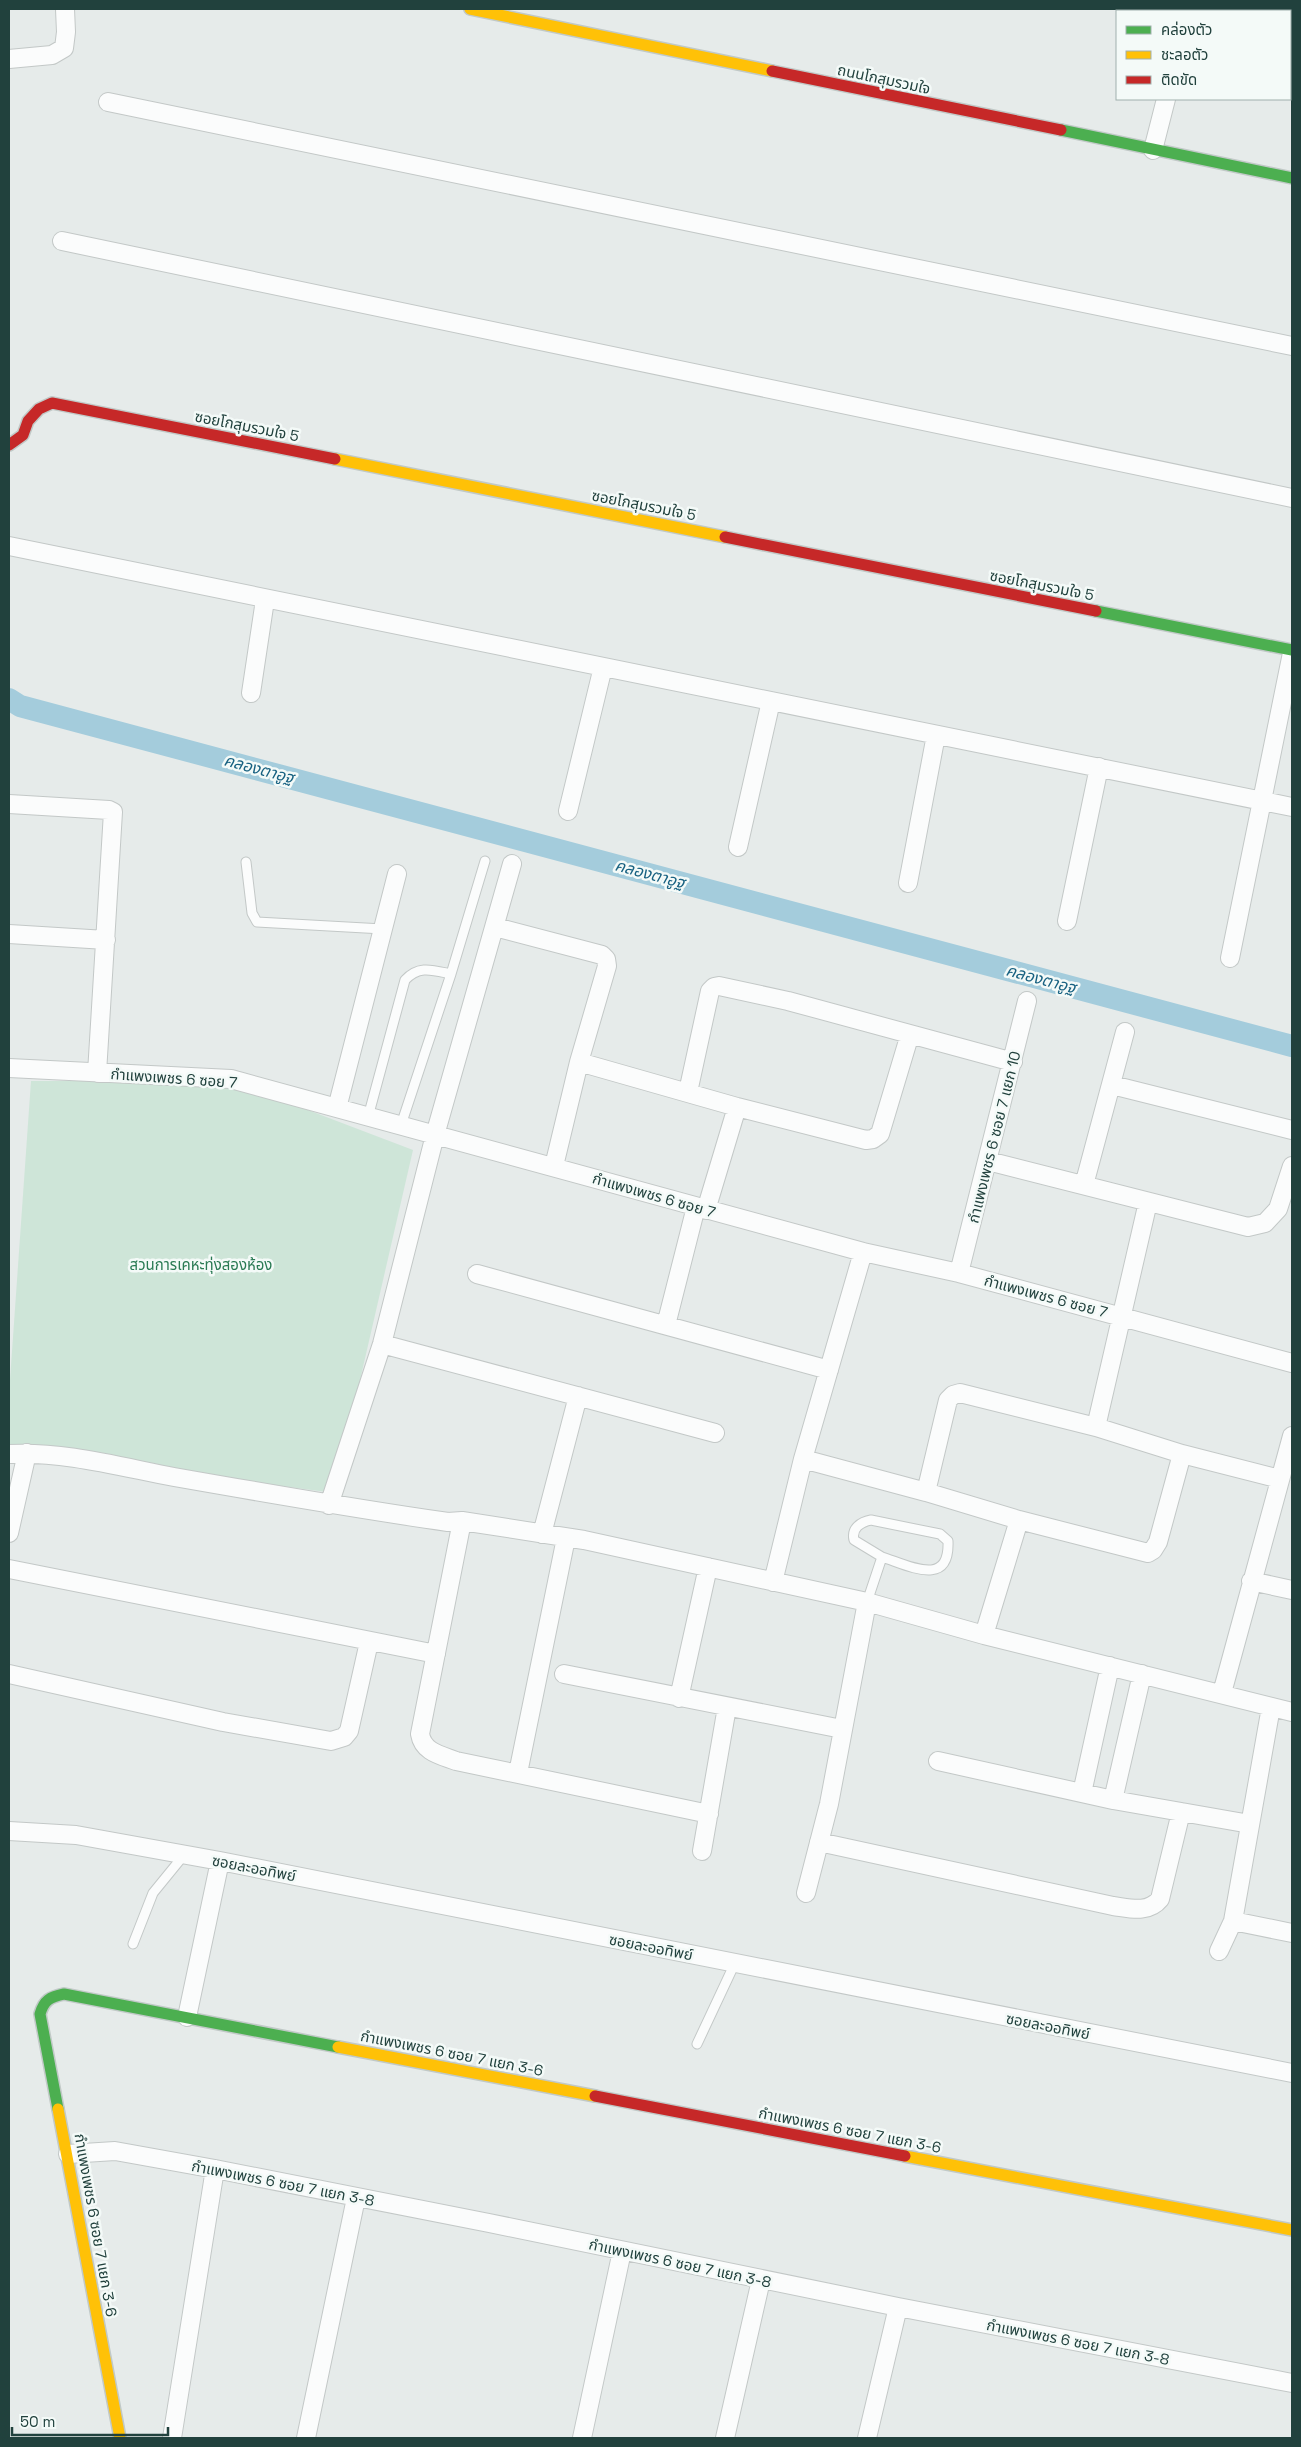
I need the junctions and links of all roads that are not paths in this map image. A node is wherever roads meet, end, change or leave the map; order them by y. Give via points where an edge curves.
1 (65, 9) edge
2 (470, 9) edge
3 (9, 58) edge
4 (1166, 100) edge
5 (108, 102) dead end
6 (1153, 150) junction
7 (1292, 178) edge
8 (62, 241) dead end
9 (1292, 346) edge
10 (9, 445) edge
11 (1292, 498) edge
12 (9, 546) edge
13 (265, 600) junction
14 (1292, 651) edge
15 (603, 667) junction
16 (251, 693) dead end
17 (771, 701) junction
18 (936, 735) junction
19 (1099, 767) junction
20 (1262, 800) junction
21 (9, 804) edge
22 (1292, 807) edge
23 (568, 811) dead end
24 (738, 847) dead end
25 (485, 861) dead end
26 (246, 862) dead end
27 (512, 864) dead end
28 (397, 874) dead end
29 (908, 882) dead end
30 (1067, 921) dead end
31 (495, 927) junction
32 (383, 929) junction
33 (9, 934) edge
34 (106, 940) junction
35 (1230, 958) dead end
36 (451, 974) junction
37 (1027, 1001) dead end
38 (1125, 1032) dead end
39 (910, 1034) junction
40 (579, 1062) junction
41 (1013, 1062) junction
42 (9, 1068) edge
43 (97, 1073) junction
44 (1112, 1085) junction
45 (688, 1092) junction
46 (737, 1107) junction
47 (337, 1108) junction
48 (368, 1116) junction
49 (401, 1126) junction
50 (1292, 1130) edge
51 (436, 1135) junction
52 (988, 1161) junction
53 (554, 1166) junction
54 (1292, 1166) edge
55 (1084, 1185) junction
56 (1148, 1202) junction
57 (701, 1209) junction
58 (862, 1252) junction
59 (959, 1273) junction
60 (478, 1274) dead end
61 (1121, 1316) junction
62 (666, 1325) junction
63 (382, 1344) junction
64 (1292, 1363) edge
65 (830, 1370) junction
66 (578, 1396) junction
67 (1096, 1427) junction
68 (714, 1433) dead end
69 (1292, 1436) edge
70 (27, 1453) junction
71 (9, 1454) edge
72 (1182, 1454) junction
73 (803, 1459) junction
74 (1280, 1480) junction
75 (926, 1492) junction
76 (329, 1505) junction
77 (1019, 1520) junction
78 (462, 1521) junction
79 (9, 1533) edge
80 (542, 1534) junction
81 (566, 1538) junction
82 (882, 1557) junction
83 (708, 1567) junction
84 (9, 1569) edge
85 (1251, 1581) junction
86 (773, 1582) junction
87 (1292, 1590) edge
88 (867, 1602) junction
89 (984, 1635) junction
90 (369, 1642) junction
91 (436, 1654) junction
92 (1110, 1666) junction
93 (9, 1674) edge
94 (564, 1674) dead end
95 (1142, 1674) junction
96 (1222, 1693) junction
97 (679, 1698) junction
98 (727, 1707) junction
99 (1271, 1707) junction
100 (1292, 1712) edge
101 (842, 1729) junction
102 (938, 1761) dead end
103 (518, 1774) junction
104 (1082, 1793) junction
105 (1113, 1800) junction
106 (1181, 1812) junction
107 (708, 1814) junction
108 (1250, 1824) junction
109 (9, 1831) edge
110 (819, 1842) junction
111 (702, 1851) dead end
112 (184, 1855) junction
113 (220, 1861) junction
114 (806, 1893) dead end
115 (1233, 1921) junction
116 (1292, 1933) edge
117 (133, 1944) dead end
118 (1220, 1951) dead end
119 (735, 1963) junction
120 (187, 2017) junction
121 (697, 2044) dead end
122 (1292, 2073) edge
123 (68, 2154) junction
124 (215, 2169) junction
125 (356, 2198) junction
126 (1292, 2230) edge
127 (622, 2250) junction
128 (761, 2280) junction
129 (898, 2307) junction
130 (1292, 2383) edge
131 (120, 2438) edge
132 (172, 2438) edge
133 (306, 2438) edge
134 (582, 2438) edge
135 (725, 2438) edge
136 (867, 2438) edge

1 - 3 street via 64,48 52,54
2 - 6 street, ถนนโกสุมรวมใจ
4 - 6 street
5 - 9 street
6 - 7 street, ถนนโกสุมรวมใจ
8 - 11 street
10 - 14 street, ซอยโกสุมรวมใจ 5 via 23,434 28,421 39,409 52,403 66,405
12 - 13 street
13 - 15 street
13 - 16 street
14 - 20 street
15 - 17 street
15 - 23 street
17 - 18 street
17 - 24 street
18 - 19 street
18 - 29 street
19 - 20 street
19 - 30 street
20 - 22 street
20 - 35 street
21 - 34 street via 113,812
25 - 36 lane
26 - 32 lane via 252,913 257,922
27 - 31 street
28 - 32 street
31 - 40 street via 602,955 606,959 607,966
31 - 51 street
32 - 47 street
33 - 34 street
34 - 43 street
36 - 48 lane via 423,968 405,980
36 - 49 lane
37 - 41 street, กำแพงเพชร 6 ซอย 7 แยก 10
38 - 44 street
39 - 41 street
39 - 45 street via 788,1002 714,987 710,991
39 - 46 street via 880,1134 873,1139 866,1140
40 - 45 street
40 - 53 street
41 - 52 street, กำแพงเพชร 6 ซอย 7 แยก 10
42 - 43 street, กำแพงเพชร 6 ซอย 7
43 - 47 street, กำแพงเพชร 6 ซอย 7 via 231,1079
44 - 50 street
44 - 55 street
45 - 46 street
46 - 57 street
47 - 48 street, กำแพงเพชร 6 ซอย 7
48 - 49 street, กำแพงเพชร 6 ซอย 7
49 - 51 street, กำแพงเพชร 6 ซอย 7
51 - 53 street, กำแพงเพชร 6 ซอย 7
51 - 63 street
52 - 55 street
52 - 59 street, กำแพงเพชร 6 ซอย 7 แยก 10
53 - 57 street, กำแพงเพชร 6 ซอย 7
54 - 56 street via 1278,1209 1265,1223 1248,1227
55 - 56 street
56 - 61 street
57 - 58 street, กำแพงเพชร 6 ซอย 7
57 - 62 street
58 - 59 street, กำแพงเพชร 6 ซอย 7
58 - 65 street
59 - 61 street, กำแพงเพชร 6 ซอย 7
60 - 62 street
61 - 64 street, กำแพงเพชร 6 ซอย 7
61 - 67 street
62 - 65 street
63 - 66 street
63 - 76 street
65 - 73 street
66 - 68 street
66 - 80 street
67 - 72 street
67 - 75 street via 960,1393 953,1395 948,1400
69 - 74 street
70 - 71 street
70 - 76 street
70 - 79 street
72 - 74 street
72 - 77 street via 1158,1542 1148,1553
73 - 75 street
73 - 86 street
74 - 85 street
75 - 77 street
76 - 78 street via 448,1522
77 - 89 street
78 - 80 street
78 - 91 street
80 - 81 street
81 - 83 street
81 - 103 street
82 - 82 lane via 854,1540 855,1528 872,1520 940,1534 948,1541 947,1560 938,1570 926,1570
82 - 88 lane
83 - 86 street
83 - 97 street
84 - 90 street
85 - 87 street
85 - 96 street
86 - 88 street
88 - 89 street
88 - 101 street
89 - 92 street
90 - 91 street
90 - 93 street via 349,1731 344,1737 331,1741 223,1722
91 - 103 street via 420,1734 426,1748 456,1761
92 - 95 street
92 - 104 street
94 - 97 street
95 - 96 street
95 - 105 street
96 - 99 street
97 - 98 street
98 - 101 street
98 - 107 street
99 - 100 street
99 - 108 street
101 - 110 street
102 - 104 street
103 - 107 street
104 - 105 street
105 - 106 street
106 - 108 street
106 - 110 street via 1160,1899 1155,1905 1140,1909 1112,1906
107 - 111 street
108 - 115 street
109 - 112 street, ซอยละออทิพย์ via 76,1835
110 - 114 street
112 - 113 street, ซอยละออทิพย์
112 - 117 lane via 154,1893
113 - 119 street, ซอยละออทิพย์
113 - 120 street
115 - 116 street
115 - 118 street
119 - 121 lane
119 - 122 street, ซอยละออทิพย์
120 - 123 street, กำแพงเพชร 6 ซอย 7 แยก 3-6 via 64,1994 43,2003 40,2014
120 - 126 street, กำแพงเพชร 6 ซอย 7 แยก 3-6
123 - 124 street, กำแพงเพชร 6 ซอย 7 แยก 3-8 via 115,2151
123 - 131 street, กำแพงเพชร 6 ซอย 7 แยก 3-6
124 - 125 street, กำแพงเพชร 6 ซอย 7 แยก 3-8
124 - 132 street
125 - 127 street, กำแพงเพชร 6 ซอย 7 แยก 3-8
125 - 133 street
127 - 128 street, กำแพงเพชร 6 ซอย 7 แยก 3-8
127 - 134 street
128 - 129 street, กำแพงเพชร 6 ซอย 7 แยก 3-8
128 - 135 street
129 - 130 street, กำแพงเพชร 6 ซอย 7 แยก 3-8
129 - 136 street

